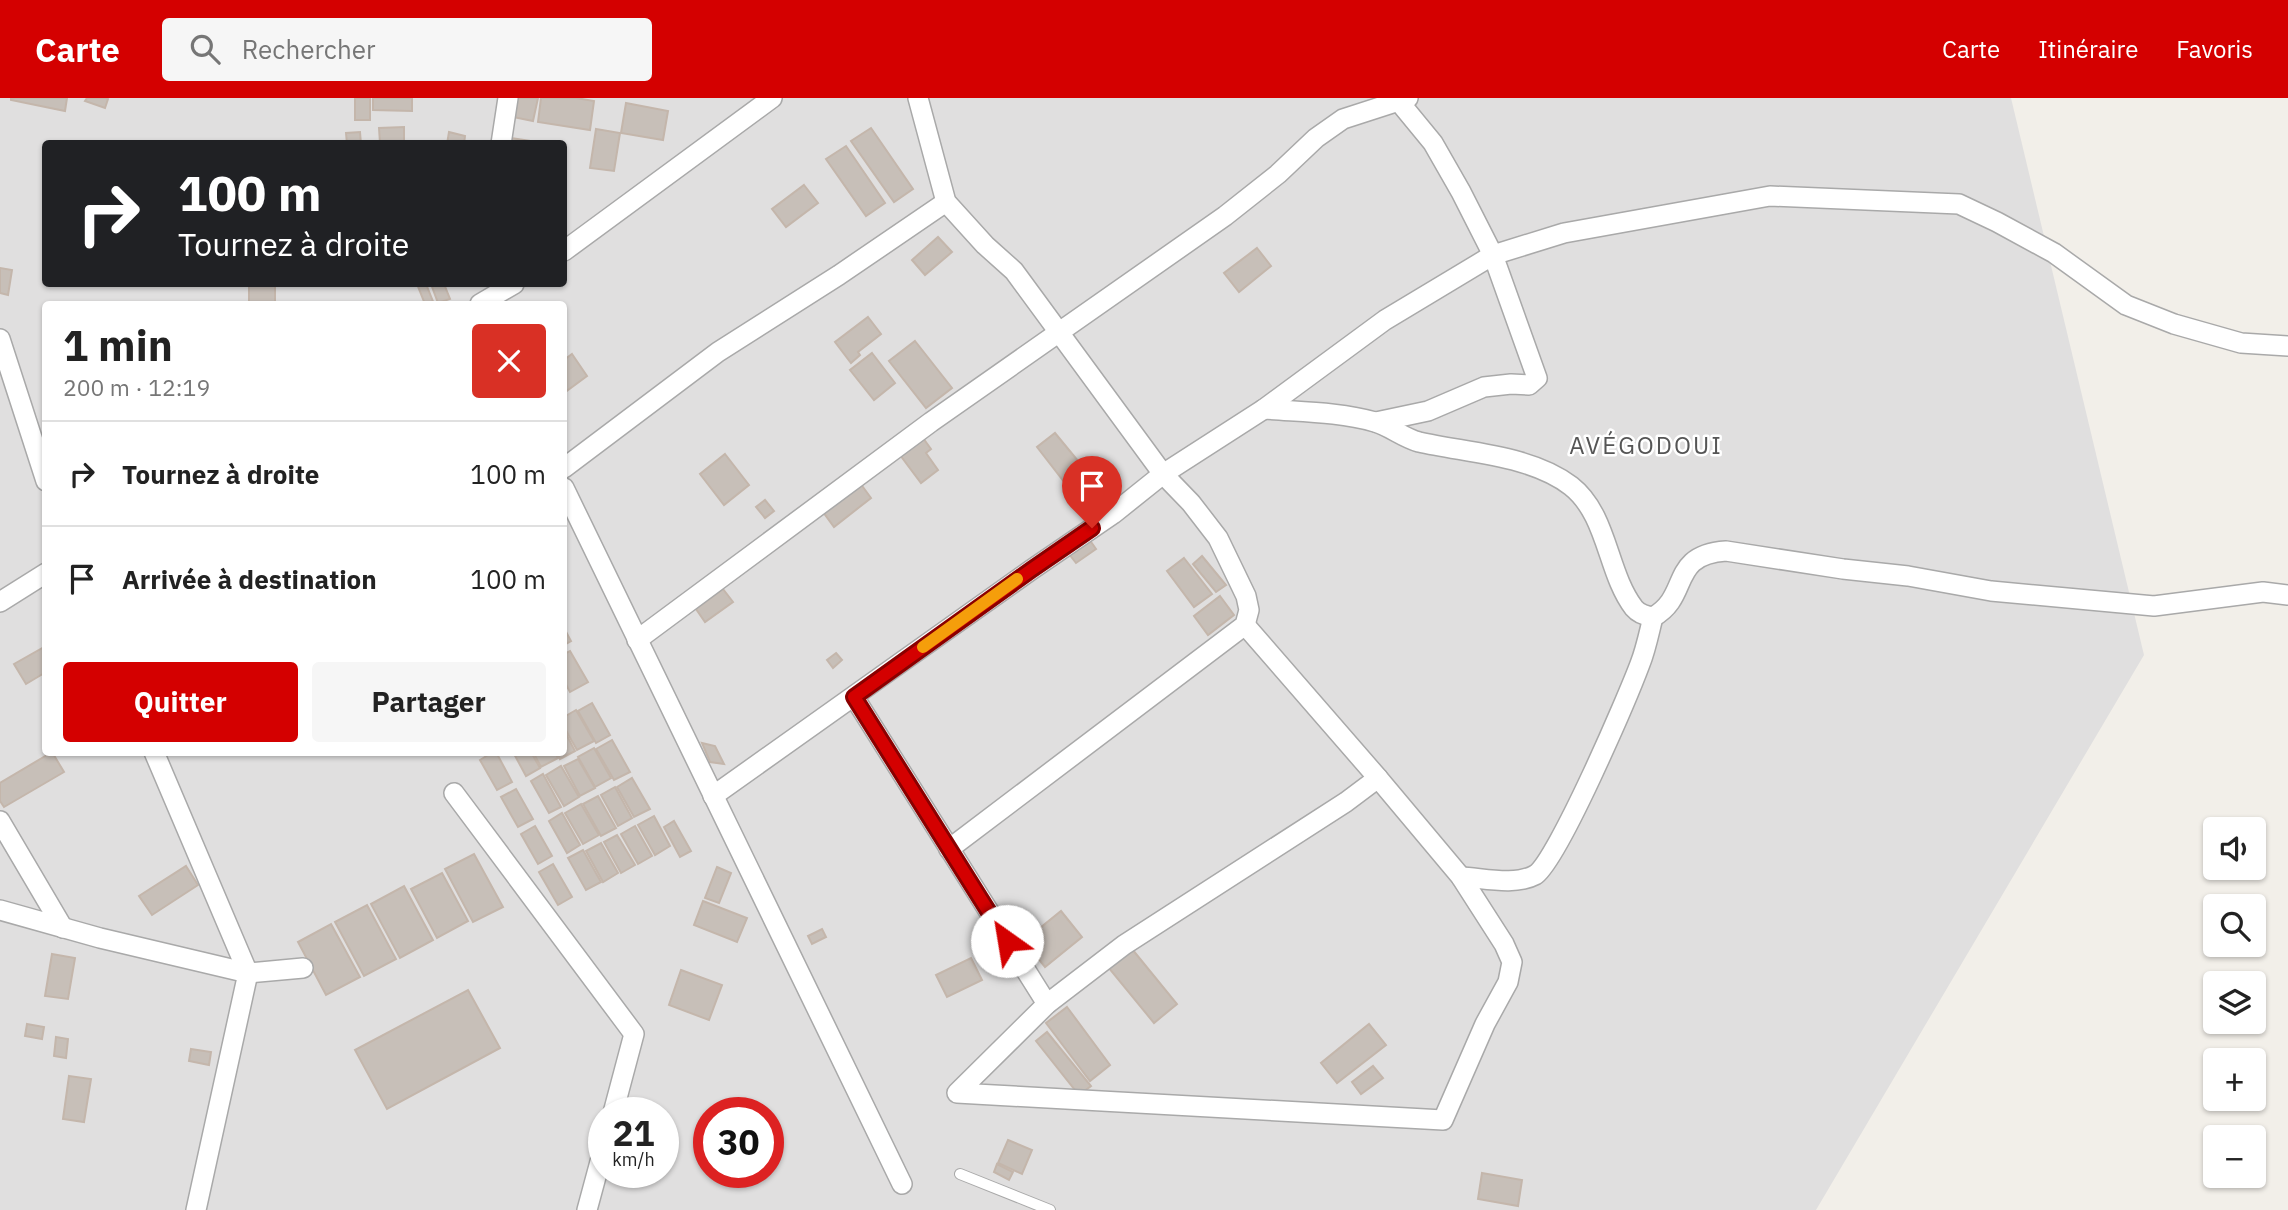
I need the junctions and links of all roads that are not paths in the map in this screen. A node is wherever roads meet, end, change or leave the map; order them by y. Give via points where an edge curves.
1 (508, 98) edge
2 (772, 98) edge
3 (918, 98) edge
4 (1400, 99) edge
5 (502, 140) edge
6 (946, 202) junction
7 (567, 249) edge
8 (1493, 256) junction
9 (509, 287) edge
10 (483, 301) edge
11 (1059, 333) junction
12 (0, 339) edge
13 (2288, 346) edge
14 (1265, 409) junction
15 (1376, 422) junction
16 (567, 466) edge
17 (42, 469) edge
18 (1163, 474) junction
19 (567, 494) edge
20 (42, 576) edge
21 (2288, 595) edge
22 (0, 602) edge
23 (1653, 617) junction
24 (1245, 625) junction
25 (637, 640) junction
26 (854, 697) junction
27 (156, 756) edge
28 (1378, 778) junction
29 (454, 793) dead end
30 (713, 796) junction
31 (0, 821) edge
32 (949, 849) junction
33 (1461, 877) junction
34 (0, 910) edge
35 (63, 928) junction
36 (303, 968) dead end
37 (248, 973) junction
38 (1047, 1004) junction
39 (617, 1097) edge
40 (960, 1174) dead end
41 (902, 1184) dead end
42 (593, 1188) edge
43 (196, 1210) edge
44 (587, 1210) edge
45 (1051, 1210) edge

1 - 5 street
2 - 7 street
3 - 6 street
4 - 8 street via 1433,143
4 - 11 street via 1343,119 1225,216
6 - 11 street via 1014,271
6 - 16 street via 718,352
8 - 13 street via 1564,233 1770,196 1959,204 2054,253 2126,305 2241,343
8 - 14 street via 1385,320
8 - 15 street via 1536,372 1534,382 1523,387 1484,387 1428,411
9 - 10 street
11 - 18 street
11 - 25 street
12 - 17 street
14 - 15 street
14 - 18 street
15 - 23 street via 1416,441 1519,461 1572,486 1602,533 1634,608
18 - 24 street via 1218,538 1246,596
18 - 26 street
19 - 25 street
20 - 22 street
21 - 23 street via 2263,592 2154,606 1991,591 1726,551 1708,552 1692,561 1671,602
23 - 33 street via 1630,688 1545,864 1524,880
24 - 28 street
24 - 32 street
25 - 30 street
26 - 30 street
26 - 32 street
27 - 37 street
28 - 33 street
28 - 38 street via 1124,945
29 - 39 street via 634,1034
30 - 41 street
31 - 35 street
32 - 38 street
33 - 38 street via 1512,962 1508,982 1443,1120 957,1093
34 - 35 street
35 - 37 street
36 - 37 street
37 - 43 street
40 - 45 lane
42 - 44 street

